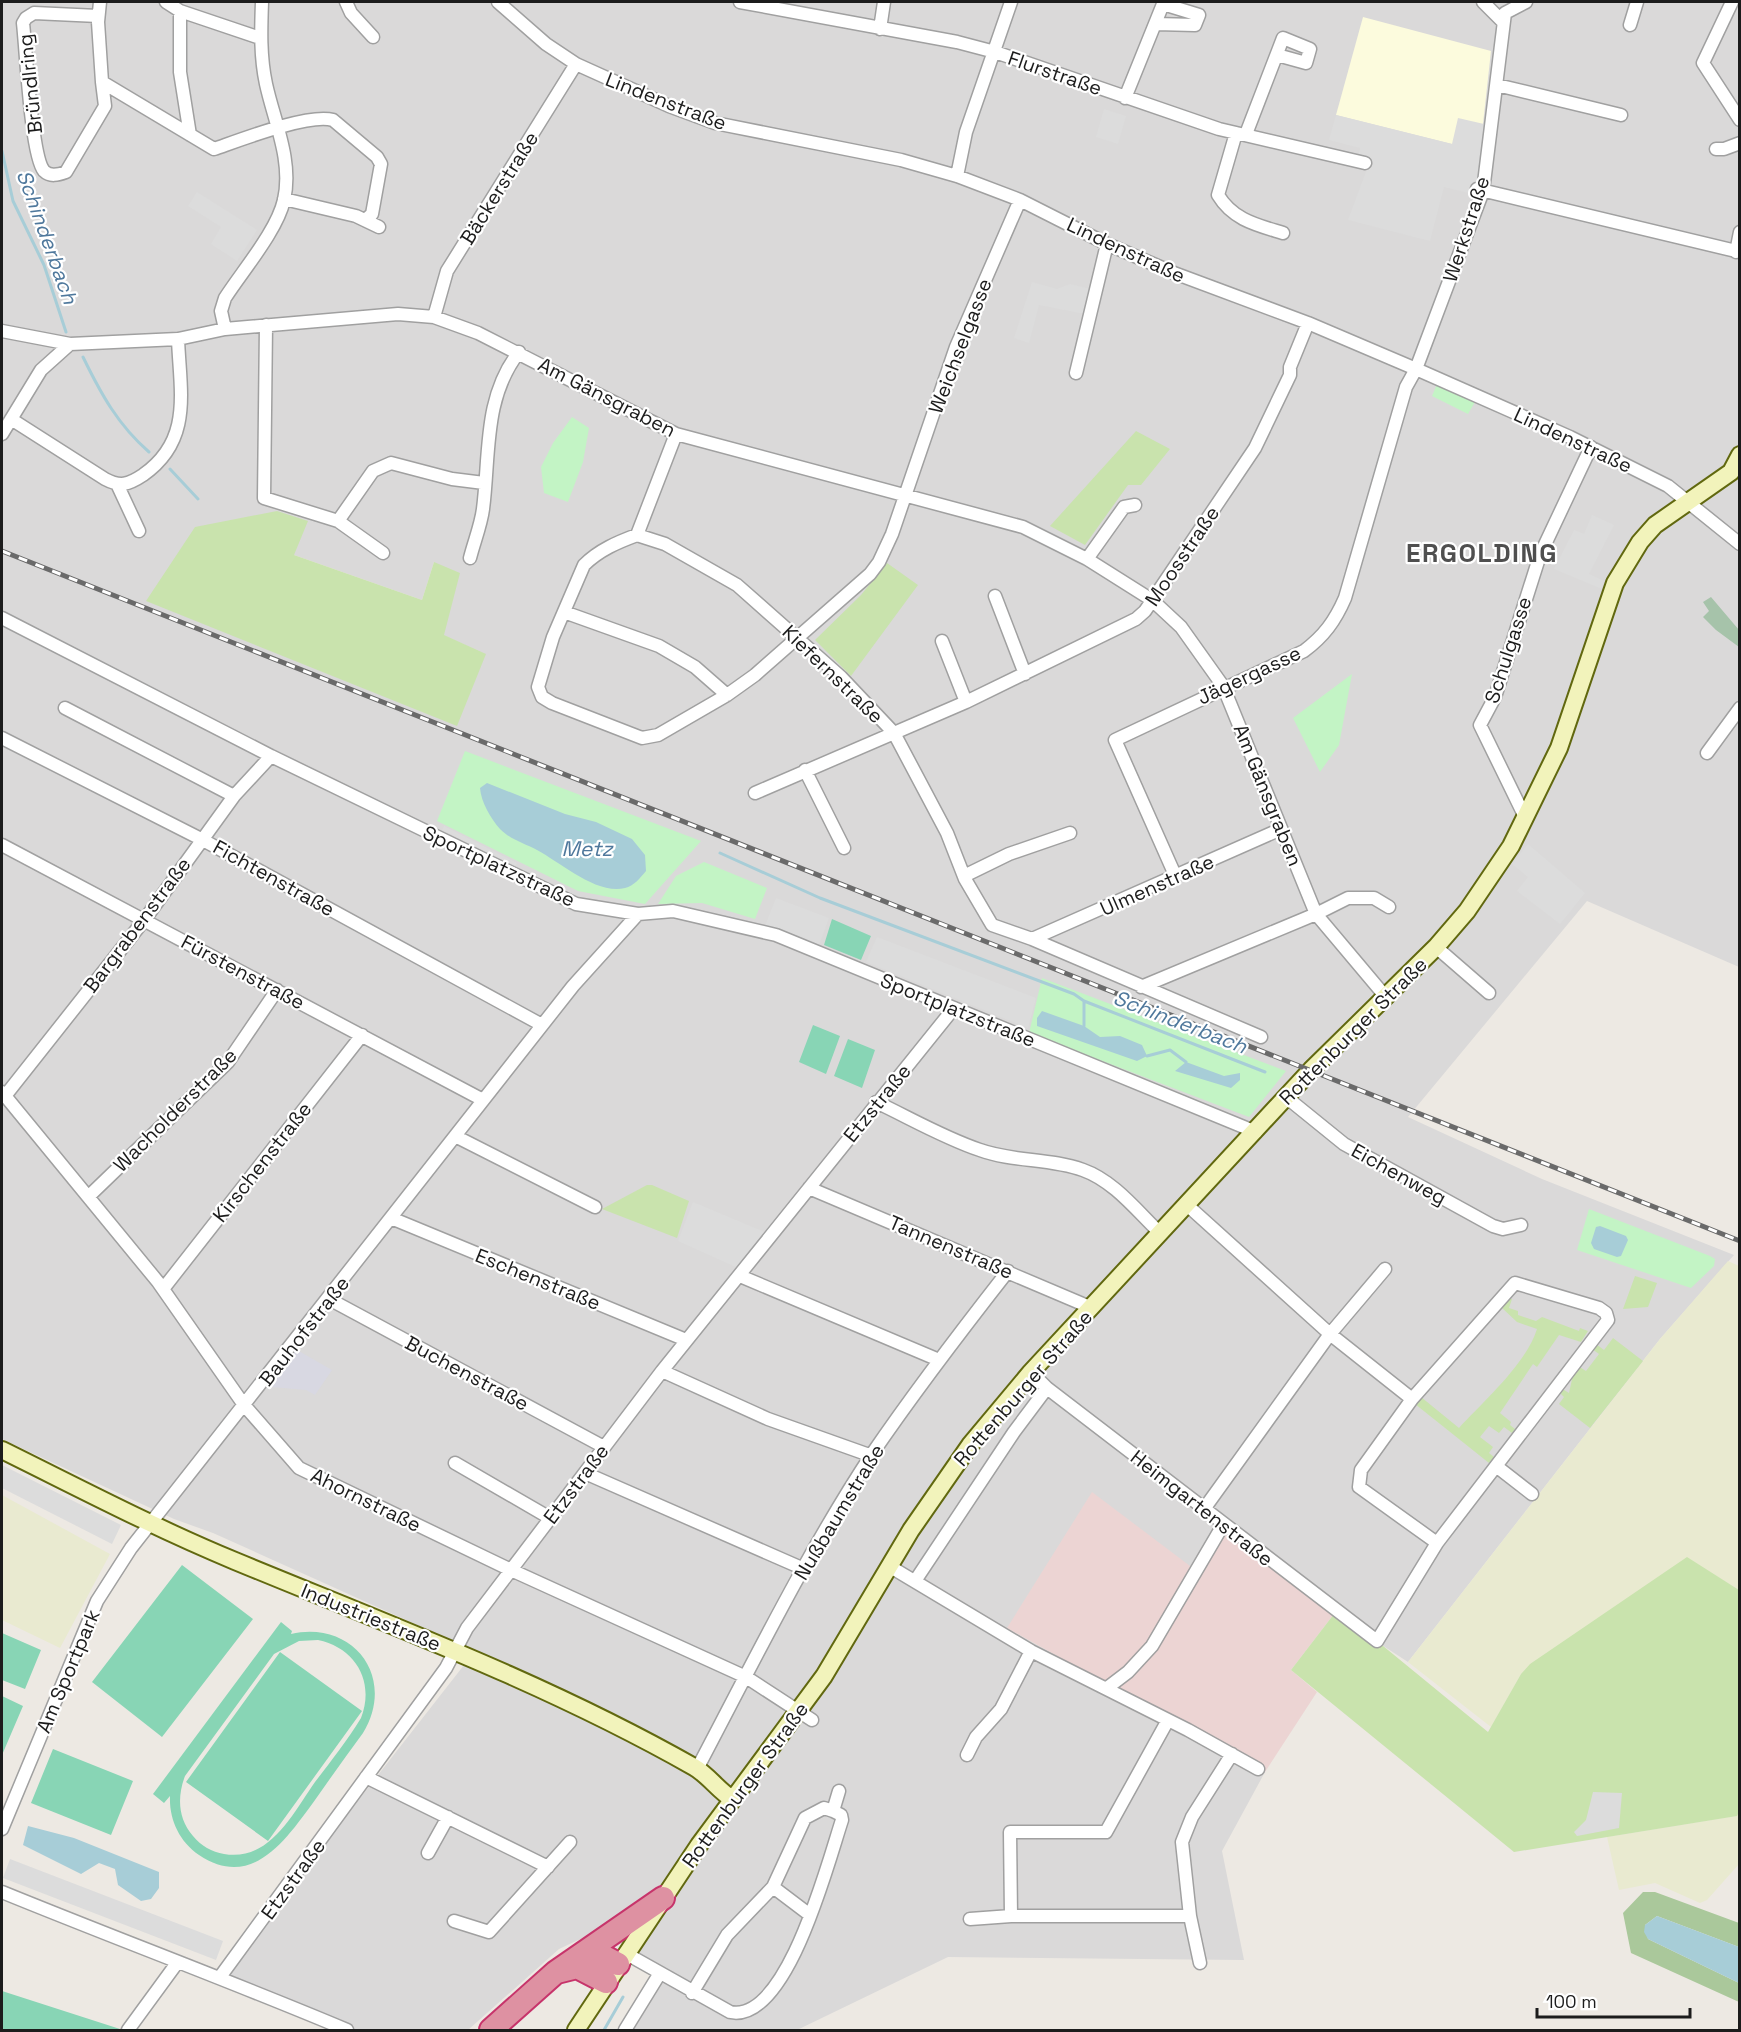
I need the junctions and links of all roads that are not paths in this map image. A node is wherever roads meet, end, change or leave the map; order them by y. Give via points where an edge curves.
1 (100, 2) edge
2 (166, 2) edge
3 (262, 2) edge
4 (346, 2) edge
5 (498, 2) edge
6 (741, 2) edge
7 (884, 2) edge
8 (1011, 2) edge
9 (1483, 2) edge
10 (1526, 2) edge
11 (1637, 2) edge
12 (1732, 2) edge
13 (180, 11) junction
14 (98, 16) junction
15 (1504, 18) junction
16 (1156, 24) dead end
17 (1630, 25) dead end
18 (880, 29) junction
19 (373, 37) dead end
20 (260, 38) junction
21 (995, 52) junction
22 (1277, 55) dead end
23 (576, 64) junction
24 (102, 82) junction
25 (1497, 85) junction
26 (1125, 98) junction
27 (1621, 115) dead end
28 (1740, 120) edge
29 (277, 128) junction
30 (1241, 134) junction
31 (190, 135) junction
32 (1740, 143) edge
33 (1716, 149) dead end
34 (1365, 164) dead end
35 (957, 176) junction
36 (1480, 190) junction
37 (284, 199) junction
38 (1020, 200) junction
39 (365, 220) junction
40 (379, 227) dead end
41 (1740, 232) edge
42 (1283, 233) dead end
43 (1107, 244) junction
44 (1738, 252) edge
45 (434, 317) junction
46 (1308, 322) junction
47 (266, 325) junction
48 (225, 329) junction
49 (2, 331) edge
50 (178, 339) junction
51 (70, 344) junction
52 (519, 352) junction
53 (1416, 369) junction
54 (1077, 373) dead end
55 (11, 419) junction
56 (2, 434) edge
57 (676, 434) junction
58 (1591, 447) junction
59 (1740, 455) edge
60 (484, 483) junction
61 (118, 486) junction
62 (907, 495) junction
63 (1688, 500) junction
64 (1135, 505) dead end
65 (338, 521) junction
66 (139, 531) dead end
67 (637, 535) junction
68 (1740, 544) edge
69 (382, 553) dead end
70 (470, 558) dead end
71 (1087, 558) junction
72 (995, 596) dead end
73 (1152, 600) junction
74 (564, 612) junction
75 (2, 618) edge
76 (798, 639) junction
77 (942, 641) dead end
78 (1025, 674) junction
79 (1223, 686) junction
80 (727, 695) junction
81 (966, 702) junction
82 (65, 708) dead end
83 (1740, 708) edge
84 (894, 733) junction
85 (2, 738) edge
86 (1707, 753) dead end
87 (271, 756) junction
88 (805, 770) junction
89 (755, 793) dead end
90 (234, 796) junction
91 (1525, 817) junction
92 (1281, 828) junction
93 (1070, 833) dead end
94 (201, 839) junction
95 (2, 846) edge
96 (844, 848) dead end
97 (1175, 874) junction
98 (964, 876) junction
99 (1389, 907) dead end
100 (638, 914) junction
101 (1316, 914) junction
102 (145, 919) junction
103 (1032, 939) junction
104 (1436, 947) junction
105 (1141, 987) junction
106 (278, 990) junction
107 (1489, 993) dead end
108 (1385, 996) junction
109 (954, 1008) junction
110 (543, 1025) junction
111 (362, 1035) junction
112 (1261, 1037) dead end
113 (3, 1094) edge
114 (1286, 1097) junction
115 (483, 1100) junction
116 (876, 1102) junction
117 (1256, 1132) junction
118 (455, 1137) junction
119 (809, 1188) junction
120 (89, 1196) junction
121 (1187, 1205) junction
122 (596, 1207) dead end
123 (391, 1218) junction
124 (1521, 1225) dead end
125 (1160, 1233) junction
126 (1385, 1269) dead end
127 (1008, 1271) junction
128 (740, 1276) junction
129 (163, 1289) junction
130 (329, 1299) junction
131 (1092, 1308) junction
132 (1330, 1334) junction
133 (686, 1340) junction
134 (939, 1360) junction
135 (662, 1371) junction
136 (1031, 1372) junction
137 (1047, 1388) junction
138 (1412, 1399) junction
139 (244, 1405) junction
140 (604, 1447) junction
141 (2, 1450) edge
142 (872, 1456) junction
143 (455, 1463) dead end
144 (1496, 1466) junction
145 (585, 1473) junction
146 (1532, 1494) dead end
147 (1204, 1509) junction
148 (550, 1518) junction
149 (152, 1524) junction
150 (1223, 1525) junction
151 (1437, 1543) junction
152 (890, 1566) junction
153 (804, 1569) junction
154 (511, 1570) junction
155 (915, 1581) junction
156 (455, 1651) junction
157 (1031, 1651) junction
158 (746, 1677) junction
159 (1107, 1688) junction
160 (806, 1715) junction
161 (1168, 1720) junction
162 (1232, 1754) junction
163 (967, 1755) dead end
164 (697, 1769) junction
165 (1258, 1769) dead end
166 (366, 1777) junction
167 (839, 1791) dead end
168 (732, 1799) junction
169 (833, 1811) junction
170 (448, 1817) junction
171 (2, 1829) edge
172 (570, 1842) dead end
173 (428, 1853) dead end
174 (548, 1868) junction
175 (773, 1887) junction
176 (2, 1892) edge
177 (663, 1898) junction
178 (810, 1915) junction
179 (1011, 1916) junction
180 (1190, 1916) junction
181 (970, 1918) dead end
182 (454, 1921) dead end
183 (585, 1952) junction
184 (177, 1963) junction
185 (1200, 1963) dead end
186 (616, 1966) junction
187 (556, 1972) junction
188 (660, 1973) junction
189 (220, 1977) junction
190 (692, 1993) junction
191 (128, 2031) edge
192 (347, 2031) edge
193 (491, 2031) edge
194 (576, 2031) edge
195 (625, 2031) edge

1 - 14 street, Bründlring
2 - 13 street
3 - 20 street
4 - 19 street
5 - 23 street, Lindenstraße via 538,38
6 - 18 street, Flurstraße
7 - 18 street
8 - 21 street
9 - 15 street
10 - 15 street
11 - 17 street
12 - 28 street via 1703,63
13 - 20 street
13 - 31 street via 180,72
14 - 24 street, Bründlring
14 - 24 street, Bründlring via 34,13 24,23 34,134 43,170 49,174 66,172 105,106
15 - 25 street, Werkstraße
16 - 26 street
18 - 21 street, Flurstraße
20 - 29 street
21 - 26 street, Flurstraße
21 - 35 street via 966,132
22 - 30 street
23 - 35 street, Lindenstraße via 627,89 715,123 901,160
23 - 45 street, Bäckerstraße via 447,271
24 - 31 street
25 - 27 street
25 - 36 street, Werkstraße
26 - 30 street, Flurstraße
29 - 31 street via 214,149
29 - 37 street via 286,168
29 - 39 street via 329,119 377,157 381,170 372,214
30 - 34 street, Flurstraße
30 - 42 street via 1218,195 1226,209 1245,221
32 - 33 street
35 - 38 street, Lindenstraße
36 - 44 street
36 - 53 street, Werkstraße
37 - 39 street
37 - 48 street via 278,217 225,298 221,311
38 - 43 street, Lindenstraße
38 - 62 street, Weichselgasse via 956,347
39 - 40 street
41 - 44 street
43 - 46 street, Lindenstraße via 1173,273
43 - 54 street
45 - 47 street, Am Gänsgraben via 398,314
45 - 52 street, Am Gänsgraben
46 - 53 street, Lindenstraße
46 - 73 street, Moosstraße via 1290,375 1255,448
47 - 48 street, Am Gänsgraben
47 - 65 street via 264,498
48 - 50 street, Am Gänsgraben
49 - 51 street, Am Gänsgraben
50 - 51 street, Am Gänsgraben
50 - 61 street via 181,408 177,434 157,465 131,483
51 - 55 street via 41,370
52 - 57 street, Am Gänsgraben
52 - 60 street via 501,382 492,410
53 - 58 street, Lindenstraße
53 - 79 street, Jägergasse via 1406,387 1335,621 1304,651
55 - 56 street
55 - 61 street
57 - 62 street, Am Gänsgraben
57 - 67 street
58 - 63 street, Lindenstraße
58 - 91 street, Schulgasse via 1540,555 1495,697 1480,725
59 - 63 street, Rottenburger Straße via 1731,472
60 - 65 street via 391,463 373,471
60 - 70 street via 483,510
61 - 66 street
62 - 71 street, Am Gänsgraben via 1023,527
62 - 76 street, Weichselgasse via 879,562 855,589
63 - 68 street, Lindenstraße
63 - 91 street, Rottenburger Straße via 1640,542 1615,584 1559,748
64 - 71 street via 1124,507
65 - 69 street
67 - 74 street via 592,556 584,565
67 - 76 street, Kiefernstraße via 665,544 737,585
71 - 73 street, Am Gänsgraben
72 - 78 street
73 - 78 street, Moosstraße via 1136,619
73 - 79 street, Am Gänsgraben via 1181,627
74 - 80 street via 659,646 695,667
74 - 80 street, Weichselgasse via 538,687 542,697 552,703 649,738
75 - 87 street, Sportplatzstraße
76 - 80 street, Weichselgasse
76 - 84 street, Kiefernstraße
77 - 81 street
78 - 81 street, Moosstraße
79 - 92 street, Am Gänsgraben
79 - 97 street, Jägergasse via 1115,740
81 - 84 street, Moosstraße
82 - 90 street
83 - 86 street
84 - 88 street, Moosstraße
84 - 98 street, Kiefernstraße via 947,833
85 - 94 street, Fichtenstraße
87 - 90 street, Bargrabenstraße
87 - 100 street, Sportplatzstraße via 576,904
88 - 89 street, Moosstraße
88 - 96 street
90 - 94 street, Bargrabenstraße
91 - 104 street, Rottenburger Straße via 1496,869
92 - 97 street, Ulmenstraße
92 - 101 street, Am Gänsgraben
93 - 98 street via 1009,854
94 - 102 street, Bargrabenstraße
94 - 110 street, Fichtenstraße
95 - 102 street, Fürstenstraße
97 - 103 street, Ulmenstraße
98 - 103 street, Kiefernstraße via 992,925
99 - 101 street via 1374,898 1347,898
100 - 109 street, Sportplatzstraße via 673,911 756,928
100 - 110 street, Bauhofstraße
101 - 105 street
101 - 108 street, Am Gänsgraben
102 - 106 street, Fürstenstraße
102 - 113 street, Bargrabenstraße
103 - 105 street, Kiefernstraße
104 - 107 street, Rottenburger Straße
104 - 108 street, Rottenburger Straße
105 - 112 street, Kiefernstraße
106 - 111 street, Fürstenstraße
106 - 120 street, Wacholderstraße via 228,1062
108 - 114 street, Rottenburger Straße
109 - 116 street, Etzstraße
109 - 117 street, Sportplatzstraße
110 - 115 street, Bauhofstraße
111 - 115 street, Fürstenstraße
111 - 129 street, Kirschenstraße
113 - 120 street, Ahornstraße
114 - 117 street, Rottenburger Straße
114 - 124 street, Eichenweg via 1344,1144 1483,1220 1503,1229
115 - 118 street, Bauhofstraße
116 - 119 street, Etzstraße
116 - 125 street via 979,1150 1084,1170 1108,1184
117 - 121 street, Rottenburger Straße
118 - 122 street
118 - 123 street, Bauhofstraße
119 - 127 street, Tannenstraße
119 - 128 street, Etzstraße
120 - 129 street, Ahornstraße
121 - 125 street, Rottenburger Straße
121 - 132 street
123 - 130 street, Bauhofstraße
123 - 133 street, Eschenstraße
125 - 131 street, Rottenburger Straße
126 - 132 street
127 - 131 street, Tannenstraße
127 - 134 street, Nußbaumstraße
128 - 133 street, Etzstraße
128 - 134 street
129 - 139 street, Ahornstraße
130 - 139 street, Bauhofstraße
130 - 140 street, Buchenstraße
131 - 136 street, Rottenburger Straße
132 - 138 street
132 - 147 street
133 - 135 street, Etzstraße
134 - 142 street, Nußbaumstraße
135 - 140 street, Etzstraße
135 - 142 street via 768,1419
136 - 137 street, Heimgartenstraße
136 - 152 street, Rottenburger Straße via 940,1485
137 - 147 street, Heimgartenstraße
137 - 155 street
138 - 144 street via 1515,1283 1606,1313 1608,1320
138 - 151 street via 1361,1470 1359,1487
139 - 149 street, Bauhofstraße
139 - 154 street, Ahornstraße via 299,1468
140 - 145 street, Etzstraße
141 - 149 street, Industriestraße
142 - 153 street, Nußbaumstraße
143 - 148 street
144 - 146 street
144 - 151 street
145 - 148 street, Etzstraße
145 - 153 street
147 - 150 street, Heimgartenstraße
148 - 154 street, Etzstraße
149 - 156 street, Industriestraße
149 - 171 street, Am Sportpark via 131,1548 97,1601
150 - 151 street, Heimgartenstraße via 1377,1641
150 - 159 street via 1152,1646
152 - 155 street
152 - 160 street, Rottenburger Straße via 824,1676
153 - 158 street, Nußbaumstraße
154 - 156 street, Etzstraße via 467,1628
154 - 158 street, Ahornstraße
155 - 157 street
156 - 164 street, Industriestraße via 584,1709
156 - 166 street, Etzstraße
157 - 159 street
157 - 163 street via 1001,1709 976,1737
158 - 160 street, Ahornstraße
158 - 164 street, Nußbaumstraße
159 - 161 street
160 - 168 street, Rottenburger Straße
161 - 162 street
161 - 179 street via 1106,1832 1010,1832
162 - 165 street
162 - 180 street via 1192,1817 1182,1842
164 - 168 street, Industriestraße
166 - 170 street
166 - 189 street, Etzstraße
167 - 169 street
168 - 177 street, Rottenburger Straße
169 - 175 street via 824,1808 805,1818
169 - 178 street via 842,1820
170 - 173 street
170 - 174 street
172 - 174 street
174 - 182 street via 489,1932
175 - 178 street
175 - 190 street via 727,1935
176 - 184 street
177 - 183 highway
177 - 186 street, Rottenburger Straße
178 - 190 street via 777,1986 752,2011 730,2012
179 - 180 street
179 - 181 street
180 - 185 street
183 - 186 highway via 599,1954
183 - 187 highway
184 - 189 street
184 - 191 street
186 - 187 highway
186 - 188 street
186 - 194 street, Rottenburger Straße
187 - 193 highway
188 - 190 street
188 - 195 street
189 - 192 street

